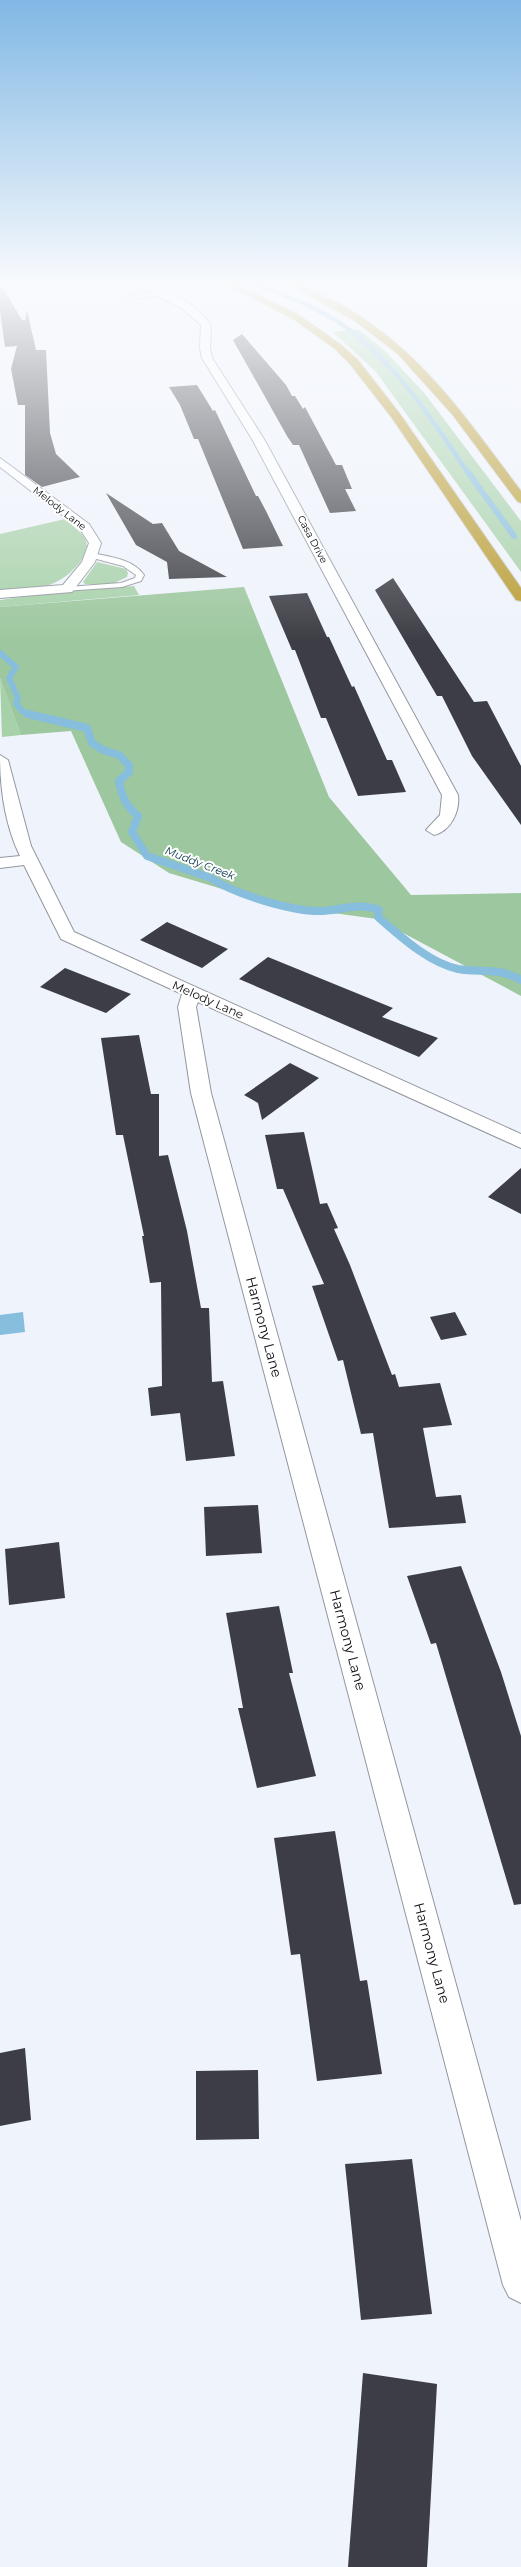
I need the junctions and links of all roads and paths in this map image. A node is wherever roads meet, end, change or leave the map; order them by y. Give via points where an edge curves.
1 (235, 402) edge
2 (385, 402) edge
3 (447, 402) edge
4 (0, 461) edge
5 (521, 499) edge
6 (92, 555) junction
7 (67, 589) junction
8 (0, 594) edge
9 (521, 597) edge
10 (0, 760) edge
11 (434, 830) dead end
12 (0, 851) edge
13 (26, 853) junction
14 (0, 863) edge
15 (192, 993) junction
16 (521, 1142) edge
17 (521, 2285) edge

1 - 11 street, Casa Drive via 258,439 450,795 452,806 446,820
2 - 9 highway
3 - 5 highway
4 - 6 street, Melody Lane via 85,527 95,542
6 - 7 street via 82,572
6 - 7 lane via 132,566 140,575 138,579 122,586
7 - 8 street
10 - 13 street, Melody Lane
12 - 13 street
13 - 14 street
13 - 15 street, Melody Lane via 67,935
15 - 16 street, Melody Lane
15 - 17 street, Harmony Lane via 187,1007 201,1093

